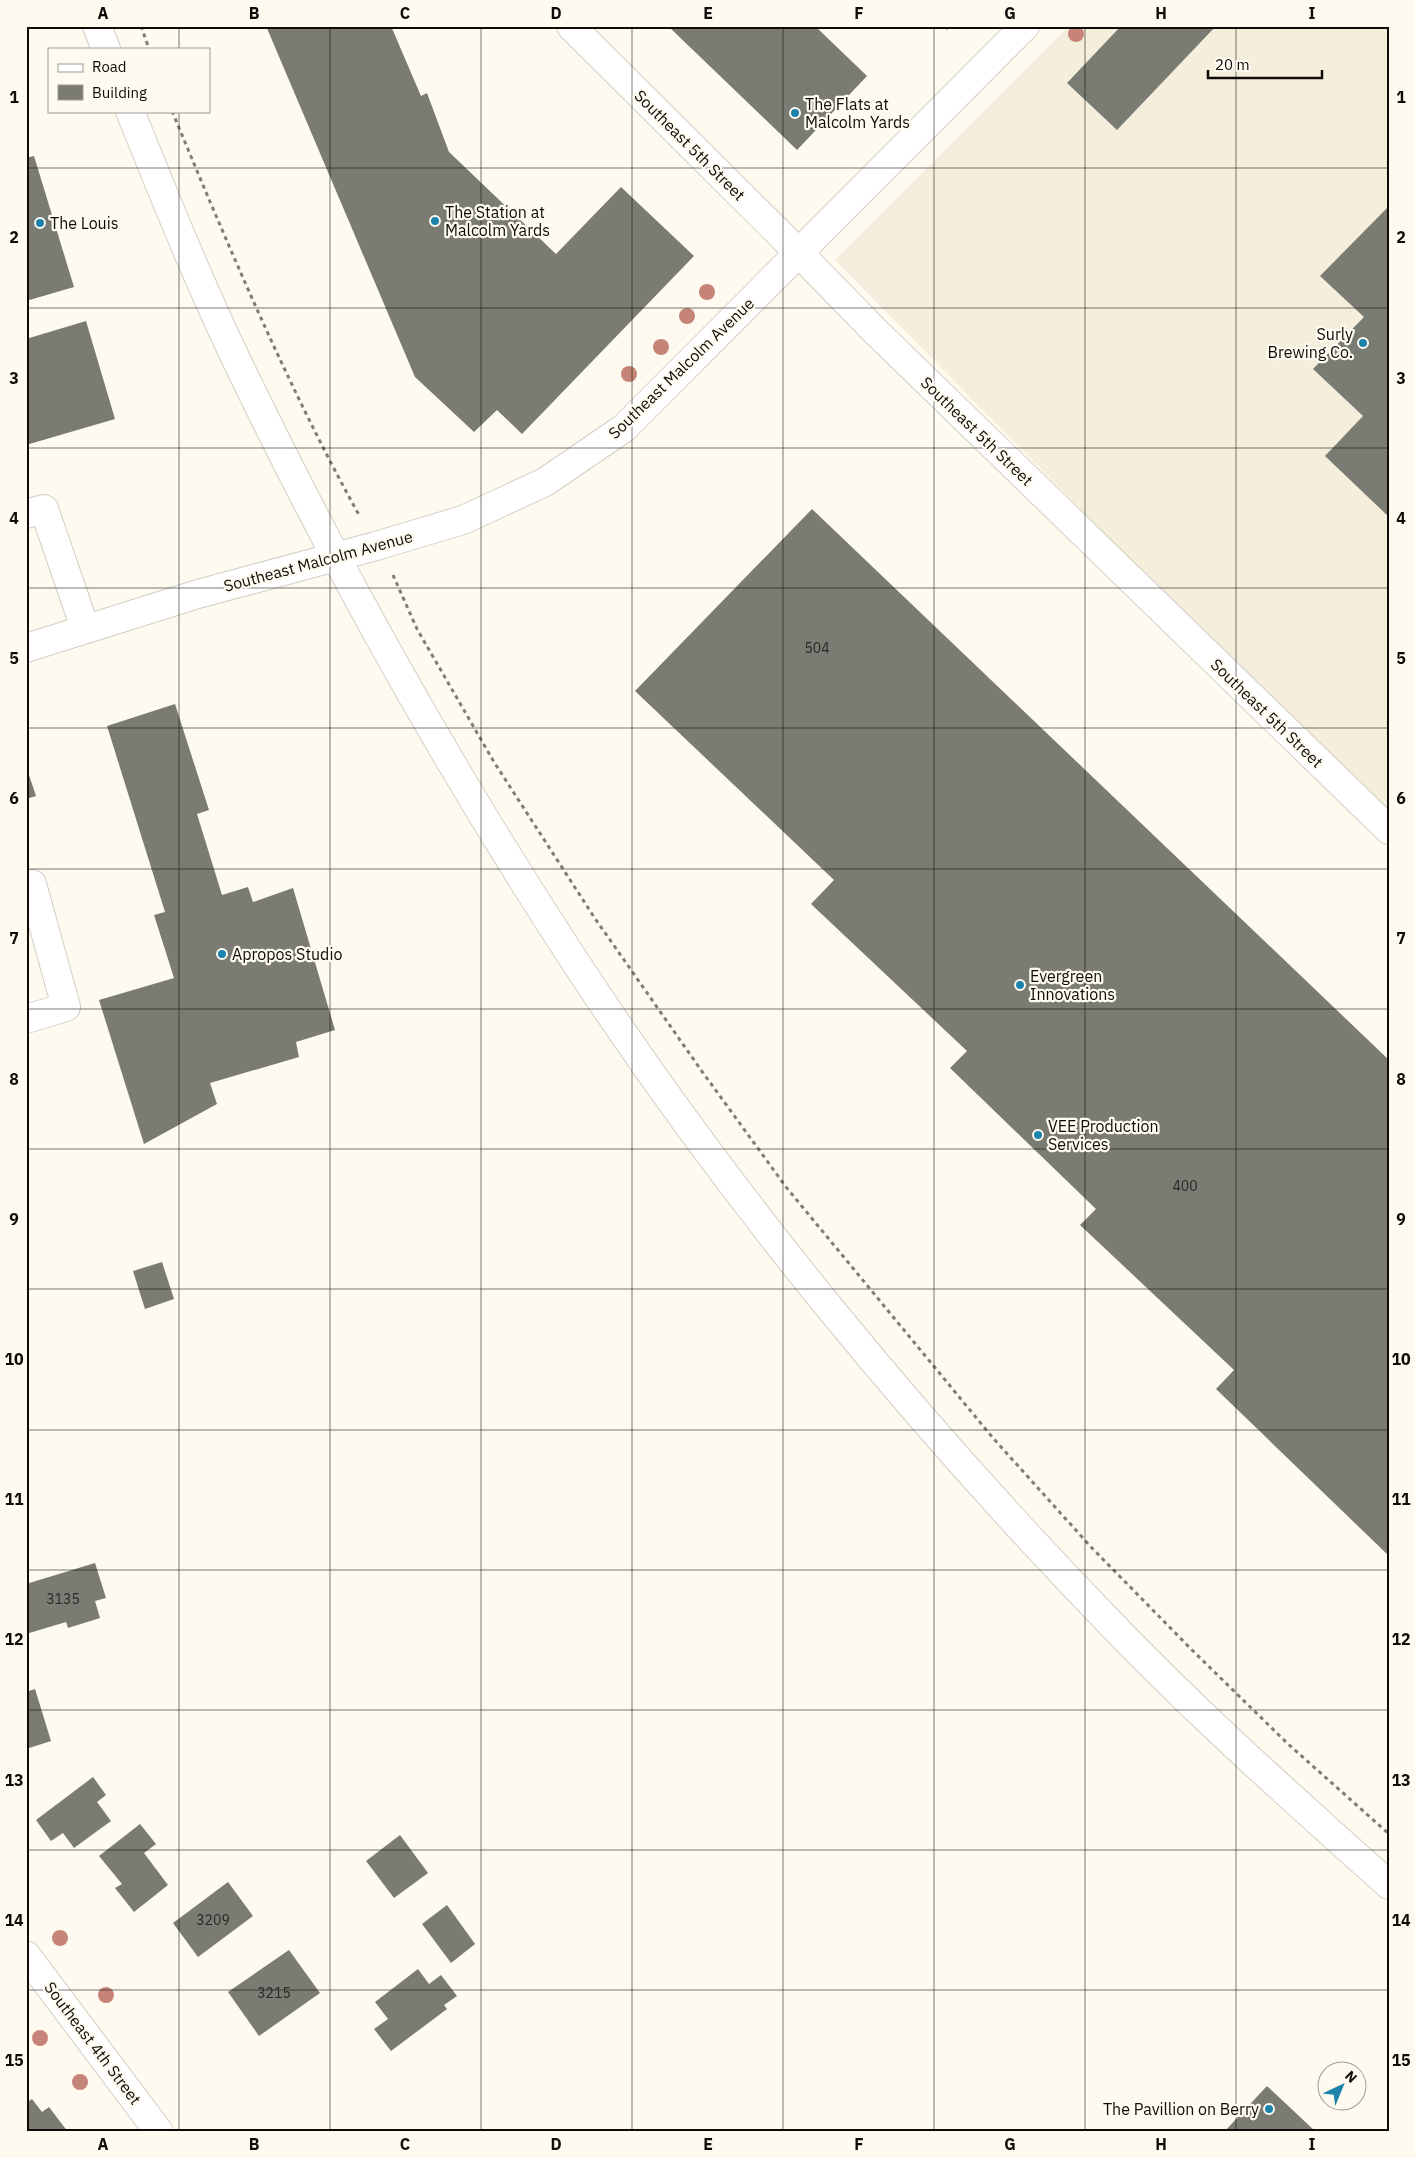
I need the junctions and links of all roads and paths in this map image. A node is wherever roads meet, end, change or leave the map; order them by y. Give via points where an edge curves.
1 (97, 26) edge
2 (140, 26) edge
3 (571, 26) edge
4 (1025, 26) edge
5 (106, 48) edge
6 (149, 48) edge
7 (130, 112) edge
8 (172, 112) edge
9 (799, 253) junction
10 (354, 507) dead end
11 (26, 514) edge
12 (335, 556) junction
13 (400, 586) dead end
14 (85, 628) junction
15 (26, 648) edge
16 (1389, 830) edge
17 (26, 886) edge
18 (26, 1019) edge
19 (1389, 1834) edge
20 (1389, 1884) edge
21 (26, 1955) edge
22 (160, 2132) edge

1 - 5 street
2 - 6 path
3 - 9 street, Southeast 5th Street
4 - 9 street, Southeast Malcolm Avenue
7 - 12 street via 234,355
8 - 10 path via 234,260 329,462
9 - 12 street, Southeast Malcolm Avenue via 624,428 546,482 464,520
9 - 16 street, Southeast 5th Street via 874,330
11 - 14 street via 44,509
12 - 14 street, Southeast Malcolm Avenue
12 - 20 street via 510,861 577,964 659,1082 815,1288 911,1404 1114,1627 1213,1725
13 - 19 path via 417,629 494,762 573,885 700,1070 786,1187 993,1438 1092,1547 1240,1696
14 - 15 street, Southeast Malcolm Avenue
17 - 18 street via 32,884 66,1007
21 - 22 street, Southeast 4th Street

